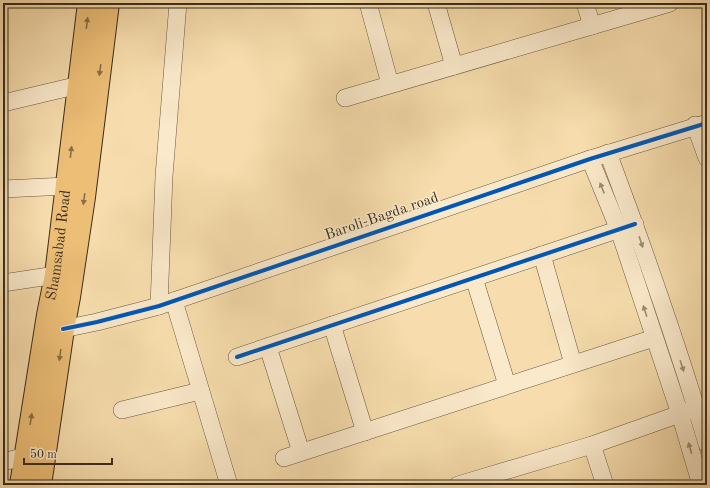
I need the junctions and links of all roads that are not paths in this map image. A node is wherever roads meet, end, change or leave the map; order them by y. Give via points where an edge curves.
1 (89, 3) edge
2 (108, 3) edge
3 (178, 3) edge
4 (368, 3) edge
5 (436, 3) edge
6 (585, 3) edge
7 (670, 3) edge
8 (592, 26) junction
9 (454, 66) junction
10 (390, 84) junction
11 (79, 85) junction
12 (345, 98) dead end
13 (3, 103) edge
14 (701, 124) edge
15 (608, 153) junction
16 (707, 158) edge
17 (590, 159) junction
18 (67, 186) junction
19 (3, 189) edge
20 (635, 224) junction
21 (619, 230) junction
22 (542, 255) junction
23 (56, 275) junction
24 (474, 278) junction
25 (3, 283) edge
26 (166, 303) junction
27 (332, 325) junction
28 (63, 329) junction
29 (654, 338) junction
30 (268, 347) junction
31 (237, 357) dead end
32 (573, 364) junction
33 (507, 385) junction
34 (200, 391) junction
35 (122, 410) dead end
36 (688, 411) junction
37 (365, 432) junction
38 (707, 444) edge
39 (592, 445) junction
40 (301, 452) junction
41 (26, 456) junction
42 (284, 458) dead end
43 (3, 462) edge
44 (21, 485) edge
45 (40, 485) edge
46 (229, 485) edge
47 (458, 485) edge
48 (605, 485) edge
49 (701, 485) edge

11 -> 1 main road, Shamsabad Road
2 -> 28 main road, Shamsabad Road via 84,197
3 - 26 street via 164,176
4 - 10 street
5 - 9 street
6 - 8 street
7 - 8 street
8 - 9 street
9 - 10 street
10 - 12 street
11 - 13 street
18 -> 11 main road, Shamsabad Road
14 - 15 street, Baroli-Bagda road
14 - 16 street
15 - 17 street, Baroli-Bagda road
15 - 20 street
21 -> 17 street
17 - 26 street, Baroli-Bagda road
18 - 19 street
18 - 23 main road, Shamsabad Road
20 - 21 street
20 -> 36 street
21 - 22 street
29 -> 21 street
22 - 24 street
22 - 32 street
23 - 25 street
41 -> 23 main road, Shamsabad Road
24 - 27 street
24 - 33 street
26 - 28 street, Baroli-Bagda road
26 - 34 street
27 - 30 street
27 - 37 street
28 -> 45 main road, Shamsabad Road
29 - 32 street
29 - 36 street
30 - 31 street
30 - 40 street
32 - 33 street
33 - 37 street
34 - 35 street
34 - 46 street
36 - 38 street
36 - 39 street
49 -> 36 street
37 - 40 street
39 - 47 street
39 - 48 street
40 - 42 street
41 - 43 street
41 - 44 main road, Shamsabad Road

